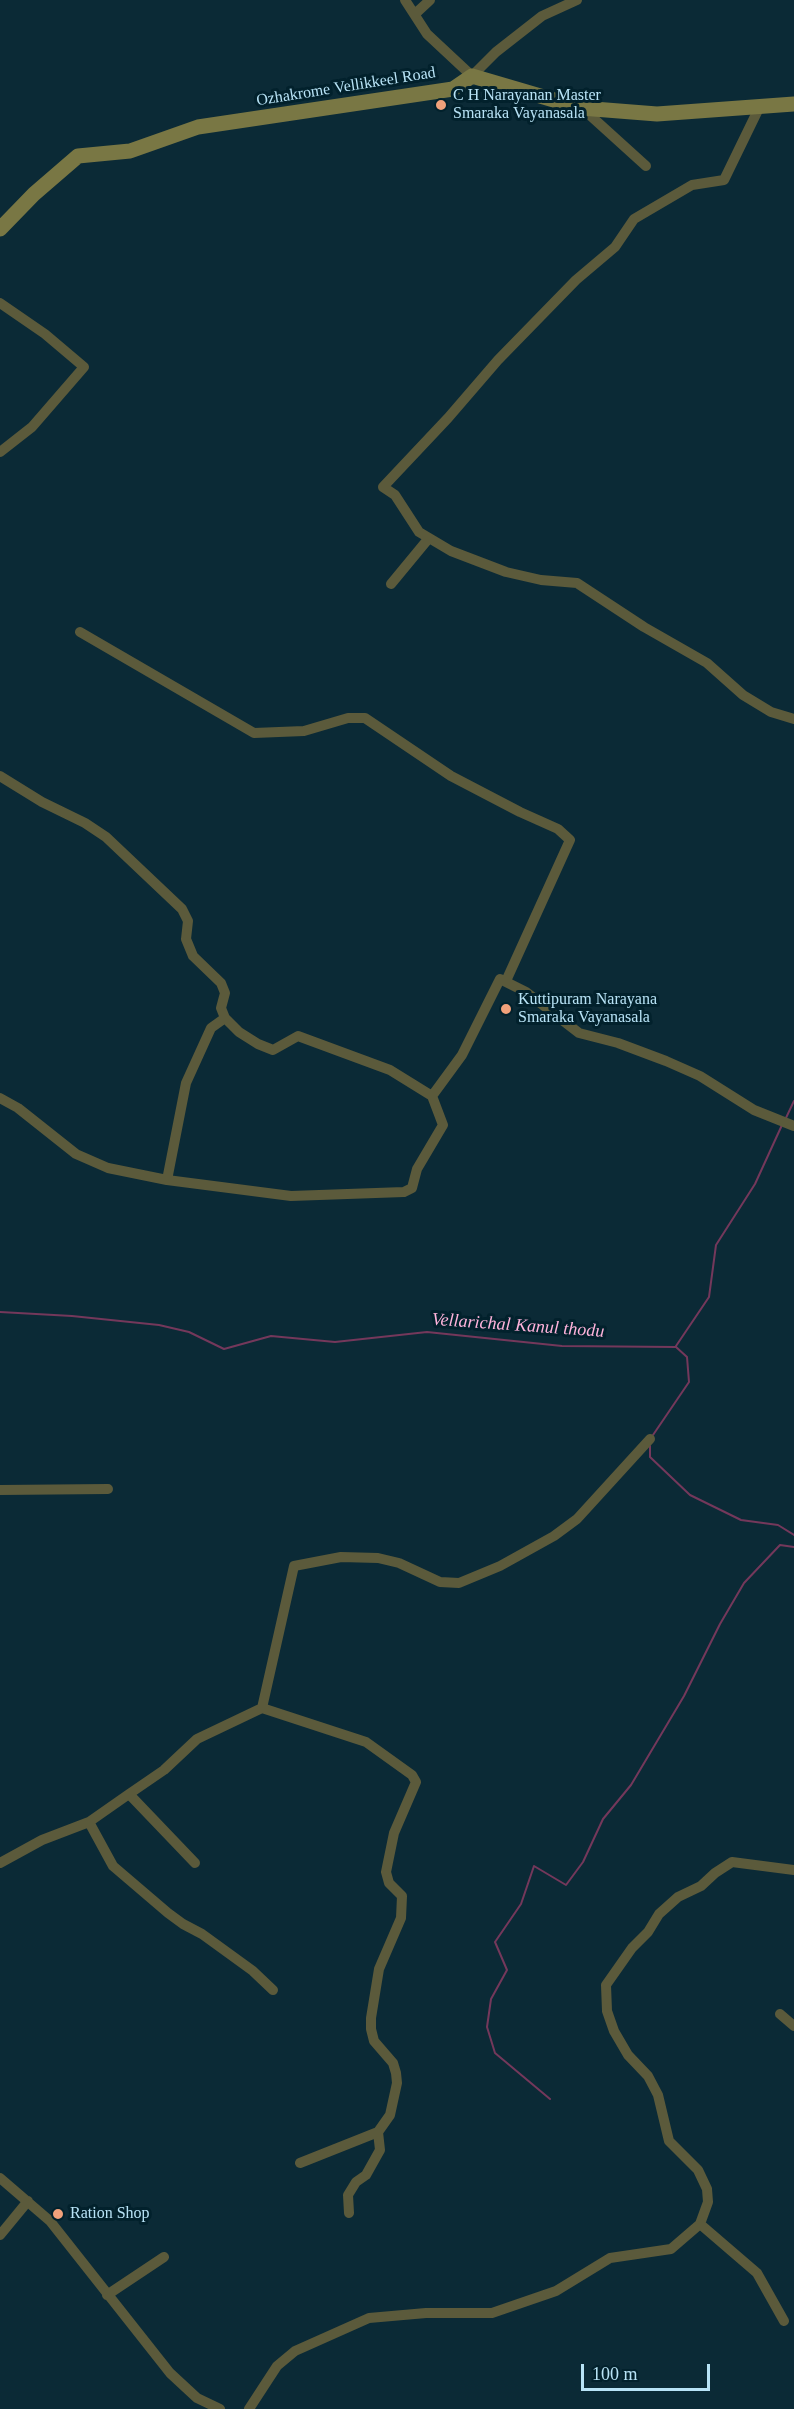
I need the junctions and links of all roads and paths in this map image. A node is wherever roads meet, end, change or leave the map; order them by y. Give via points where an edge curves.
1 (405, 0) edge
2 (430, 0) edge
3 (577, 0) edge
4 (415, 14) junction
5 (472, 76) junction
6 (794, 104) edge
7 (581, 108) junction
8 (759, 108) junction
9 (646, 166) dead end
10 (0, 229) edge
11 (0, 303) edge
12 (0, 452) edge
13 (429, 538) junction
14 (391, 584) dead end
15 (80, 632) dead end
16 (794, 719) edge
17 (0, 776) edge
18 (506, 981) junction
19 (225, 1018) junction
20 (432, 1096) junction
21 (0, 1098) edge
22 (787, 1123) edge
23 (167, 1180) junction
24 (650, 1440) dead end
25 (108, 1489) dead end
26 (0, 1490) edge
27 (262, 1708) junction
28 (129, 1794) junction
29 (89, 1822) junction
30 (0, 1863) edge
31 (195, 1863) dead end
32 (794, 1870) edge
33 (273, 1990) dead end
34 (780, 2014) dead end
35 (794, 2026) edge
36 (378, 2132) junction
37 (300, 2163) dead end
38 (0, 2178) edge
39 (28, 2201) junction
40 (349, 2213) dead end
41 (700, 2224) junction
42 (0, 2235) edge
43 (164, 2257) dead end
44 (107, 2295) junction
45 (784, 2321) dead end
46 (220, 2409) edge
47 (249, 2409) edge

1 - 4 street
2 - 4 street
3 - 5 street via 542,16
4 - 5 street via 427,34
5 - 7 main road
5 - 10 main road, Ozhakrome Vellikkeel Road via 453,89 198,127 130,151 78,156
6 - 8 main road
7 - 8 main road via 657,114
7 - 9 street
8 - 13 street via 724,180 692,185 634,219 615,247 576,280 498,360 383,487 395,495 419,532
11 - 12 street via 84,367 32,427
13 - 14 street
13 - 16 street via 451,551 506,572 577,583 707,663 743,695 771,712
15 - 18 street via 254,733 304,731 348,718 365,718 451,776 558,829 570,840
17 - 19 street via 106,837 182,909 188,921 186,939 193,956 221,983 225,993 221,1008
18 - 20 street via 500,979 462,1055
18 - 22 street via 579,1033 618,1043 700,1076 754,1110
19 - 20 street via 239,1032 273,1050 298,1036 390,1070
19 - 23 street via 211,1028 186,1083
20 - 23 street via 443,1125 417,1169 412,1188 404,1192 291,1196
21 - 23 street via 76,1154 108,1168
24 - 27 street via 577,1519 500,1566 459,1583 440,1581 378,1558 341,1557 294,1566
25 - 26 street
27 - 28 street via 196,1738 164,1770
27 - 36 street via 366,1742 416,1782 394,1833 386,1872 389,1883 402,1896 401,1918 380,1969 371,2029 374,2041 393,2063 397,2083 390,2115
28 - 29 street
28 - 31 street
29 - 30 street via 42,1840
29 - 33 street via 113,1866 176,1919 253,1971
32 - 41 street via 732,1862 714,1873 659,1914 606,1985 607,2011 614,2031 658,2095 669,2141 698,2170 707,2189 708,2202
34 - 35 street
36 - 37 street
36 - 40 street via 380,2150 366,2175 348,2195
38 - 39 street
39 - 42 street
39 - 44 street via 50,2222
41 - 45 street via 757,2273
41 - 47 street via 671,2249 610,2258 556,2291 492,2313 369,2318 295,2351 277,2366
43 - 44 street
44 - 46 street via 170,2373 197,2398

